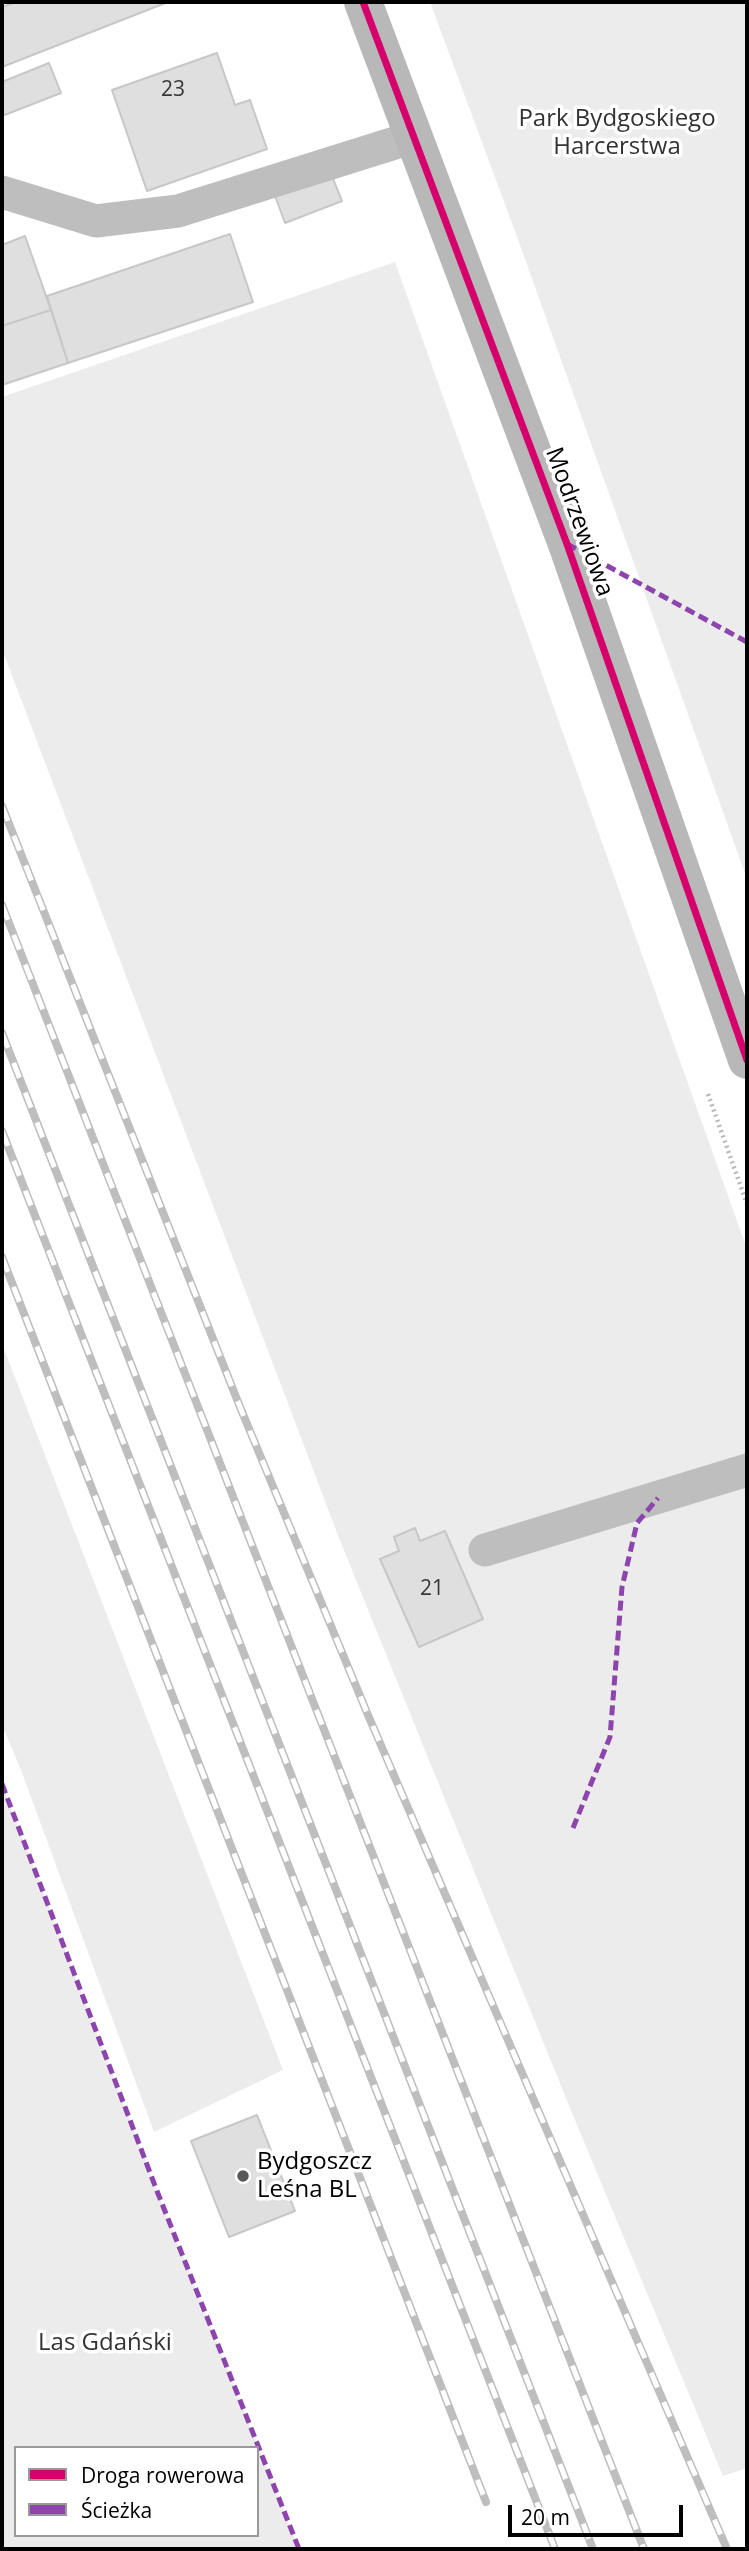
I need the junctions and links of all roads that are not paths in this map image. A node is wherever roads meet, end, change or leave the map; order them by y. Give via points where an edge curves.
1 (363, 2) edge
2 (414, 137) junction
3 (2, 192) edge
4 (747, 1060) edge
5 (747, 1471) edge
6 (485, 1550) dead end

1 - 2 street, Modrzewiowa
2 - 3 lane via 178,211 96,221
2 - 4 street, Modrzewiowa via 567,544
5 - 6 lane

